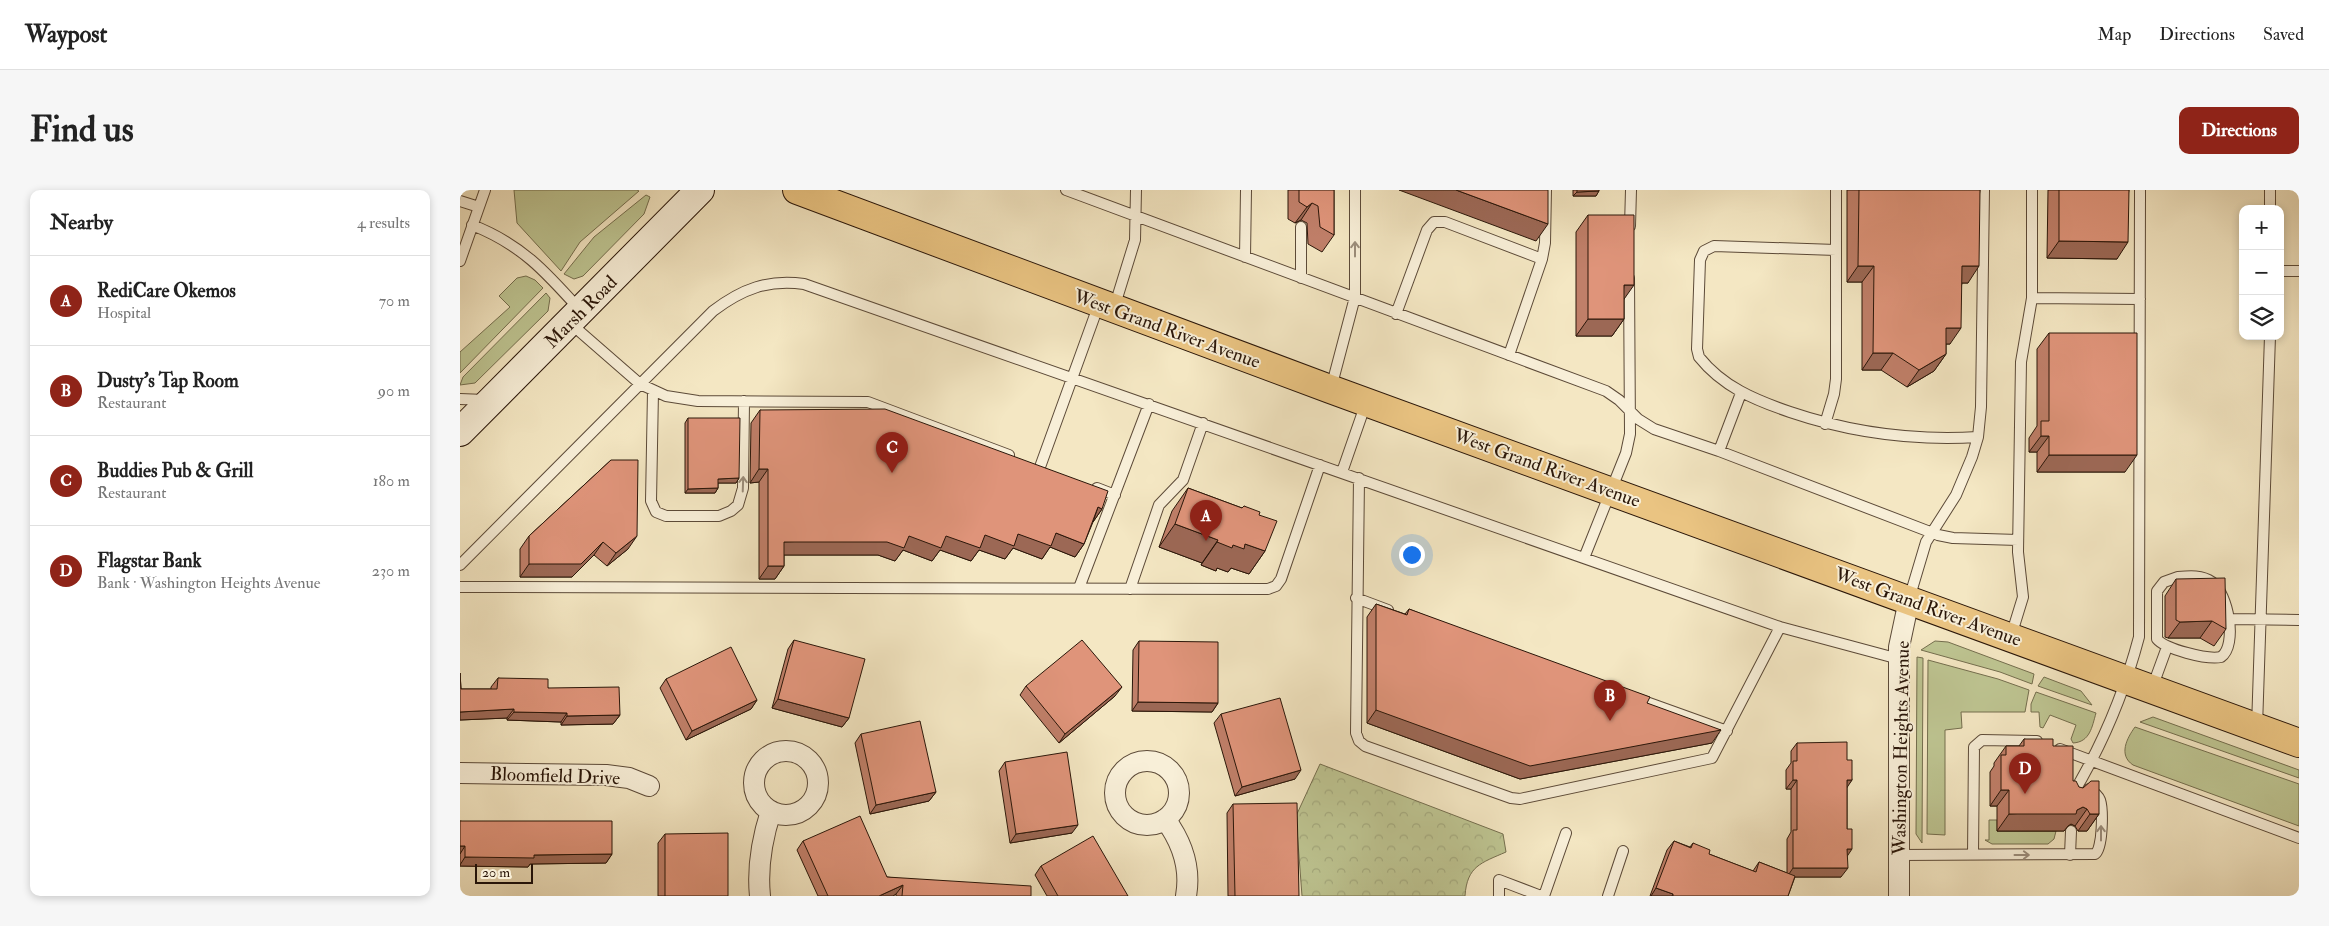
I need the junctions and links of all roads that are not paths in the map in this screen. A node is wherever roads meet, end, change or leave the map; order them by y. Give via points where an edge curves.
1 (485, 190) edge
2 (700, 190) edge
3 (797, 190) edge
4 (1066, 190) edge
5 (1136, 190) edge
6 (1246, 190) edge
7 (1355, 190) edge
8 (1546, 190) edge
9 (1631, 190) edge
10 (1836, 190) edge
11 (1984, 190) edge
12 (2032, 190) edge
13 (2140, 190) edge
14 (2270, 190) edge
15 (460, 201) edge
16 (2270, 205) edge
17 (479, 208) junction
18 (1136, 215) junction
19 (472, 225) junction
20 (1301, 227) dead end
21 (1630, 238) edge
22 (1836, 250) junction
23 (1245, 257) junction
24 (1542, 258) junction
25 (460, 261) edge
26 (1630, 266) edge
27 (2284, 271) edge
28 (2299, 271) edge
29 (1301, 278) junction
30 (1355, 298) junction
31 (2032, 298) junction
32 (2140, 299) junction
33 (1106, 307) junction
34 (1396, 314) junction
35 (576, 317) junction
36 (2270, 340) edge
37 (1509, 355) junction
38 (1073, 377) junction
39 (640, 384) junction
40 (1330, 389) junction
41 (653, 391) junction
42 (1741, 393) junction
43 (460, 399) edge
44 (491, 401) junction
45 (744, 401) junction
46 (1366, 402) junction
47 (1150, 404) junction
48 (1632, 413) junction
49 (1203, 423) junction
50 (1825, 424) junction
51 (460, 432) edge
52 (1978, 436) junction
53 (1719, 451) junction
54 (1320, 465) junction
55 (1342, 472) junction
56 (1359, 478) junction
57 (1087, 484) edge
58 (1610, 491) junction
59 (1115, 495) junction
60 (1932, 533) junction
61 (2018, 540) junction
62 (1584, 558) junction
63 (460, 565) edge
64 (460, 588) edge
65 (1079, 588) junction
66 (1130, 589) junction
67 (1356, 598) junction
68 (1909, 600) junction
69 (1397, 613) edge
70 (2228, 619) junction
71 (2260, 620) junction
72 (2299, 620) edge
73 (1780, 627) junction
74 (2010, 637) junction
75 (2167, 647) junction
76 (1899, 659) junction
77 (2139, 684) junction
78 (1621, 693) edge
79 (2257, 728) junction
80 (1727, 731) junction
81 (2299, 743) edge
82 (2093, 761) junction
83 (460, 773) edge
84 (2080, 783) junction
85 (649, 786) dead end
86 (2071, 798) edge
87 (771, 811) dead end
88 (1166, 819) dead end
89 (2071, 831) edge
90 (1566, 833) dead end
91 (2299, 838) edge
92 (1623, 851) dead end
93 (1899, 855) junction
94 (2070, 855) junction
95 (1973, 856) junction
96 (760, 896) edge
97 (1186, 896) edge
98 (1499, 896) edge
99 (1543, 896) edge
100 (1608, 896) edge
101 (1899, 896) edge

1 - 17 lane
2 - 35 street, Marsh Road
3 - 33 main road, West Grand River Avenue
4 - 18 lane
5 - 18 lane
6 - 23 lane
30 -> 7 lane
8 - 24 lane
9 - 21 lane
10 - 22 lane
11 - 52 lane
12 - 31 lane
13 - 32 lane
14 - 16 lane
15 - 17 lane
17 - 19 lane
18 - 23 lane
18 - 33 lane via 1134,246
19 - 25 lane
19 - 35 lane via 523,251 537,263
20 - 29 lane
22 - 42 lane via 1714,246 1704,250 1701,255 1698,354
22 - 50 lane via 1836,379
23 - 29 lane
24 - 34 lane via 1445,222 1434,222 1427,230
24 - 37 lane
26 - 48 lane via 1628,375
27 - 28 lane
29 - 30 lane
30 - 34 lane
30 - 40 lane
31 - 32 lane
31 - 61 lane via 2031,318 2022,353
32 - 77 lane
33 - 38 lane
33 - 40 main road, West Grand River Avenue
34 - 37 lane
35 - 39 lane
35 - 44 street, Marsh Road
36 - 71 lane
37 - 48 lane via 1606,391
38 - 39 lane via 804,284 777,282 750,288 713,310
38 - 45 lane via 1036,465 868,402
38 - 47 lane
39 - 41 lane
39 - 63 lane
40 - 46 main road, West Grand River Avenue
41 - 45 lane via 682,400
41 -> 45 lane via 653,507 660,515 666,516 714,516 735,508 743,492
42 - 50 lane
42 - 53 lane
43 - 44 lane
44 - 51 street, Marsh Road
46 - 55 lane
46 - 58 main road, West Grand River Avenue
47 - 49 lane
47 - 59 lane
48 - 53 lane via 1654,429
48 - 58 lane via 1628,444
49 - 54 lane
49 - 66 lane via 1183,480 1158,507
50 - 52 lane via 1900,437
52 - 60 lane via 1956,495
53 - 60 lane
54 - 55 lane
54 - 66 lane via 1276,586 1268,589
55 - 56 lane
56 - 62 lane
56 - 67 lane
57 - 59 lane
58 - 62 lane
58 - 68 main road, West Grand River Avenue
59 - 65 lane
60 - 61 lane via 1953,538
60 - 68 lane
61 - 74 lane via 2023,597
62 - 73 lane
64 - 65 lane
65 - 66 lane
67 - 69 lane
67 - 80 lane via 1356,733 1365,746 1517,799 1706,760 1714,755
68 - 74 main road, West Grand River Avenue
68 - 76 street, Washington Heights Avenue
70 - 71 lane
70 - 75 lane via 2228,646 2220,657
70 - 75 lane via 2224,595 2212,581 2192,576 2168,580 2158,587 2156,594 2155,634 2156,639
71 - 72 lane
71 - 79 lane
73 - 76 lane
73 - 80 lane
74 - 77 main road, West Grand River Avenue
75 - 77 lane
76 - 93 street, Washington Heights Avenue
77 - 79 main road, West Grand River Avenue
77 - 82 lane
78 - 80 lane
79 - 81 main road, West Grand River Avenue
82 - 84 lane
82 - 91 lane
82 - 95 lane via 2033,740 1978,742 1974,750
83 - 85 street, Bloomfield Drive via 606,775 629,778
84 - 86 lane
94 -> 84 lane via 2095,854 2101,846 2100,799
87 - 96 street via 759,868
88 - 97 street via 1184,857
89 - 94 lane
90 - 99 lane
92 - 100 lane
93 - 95 lane
93 - 101 street, Washington Heights Avenue
95 -> 94 lane
98 - 99 lane via 1499,880

